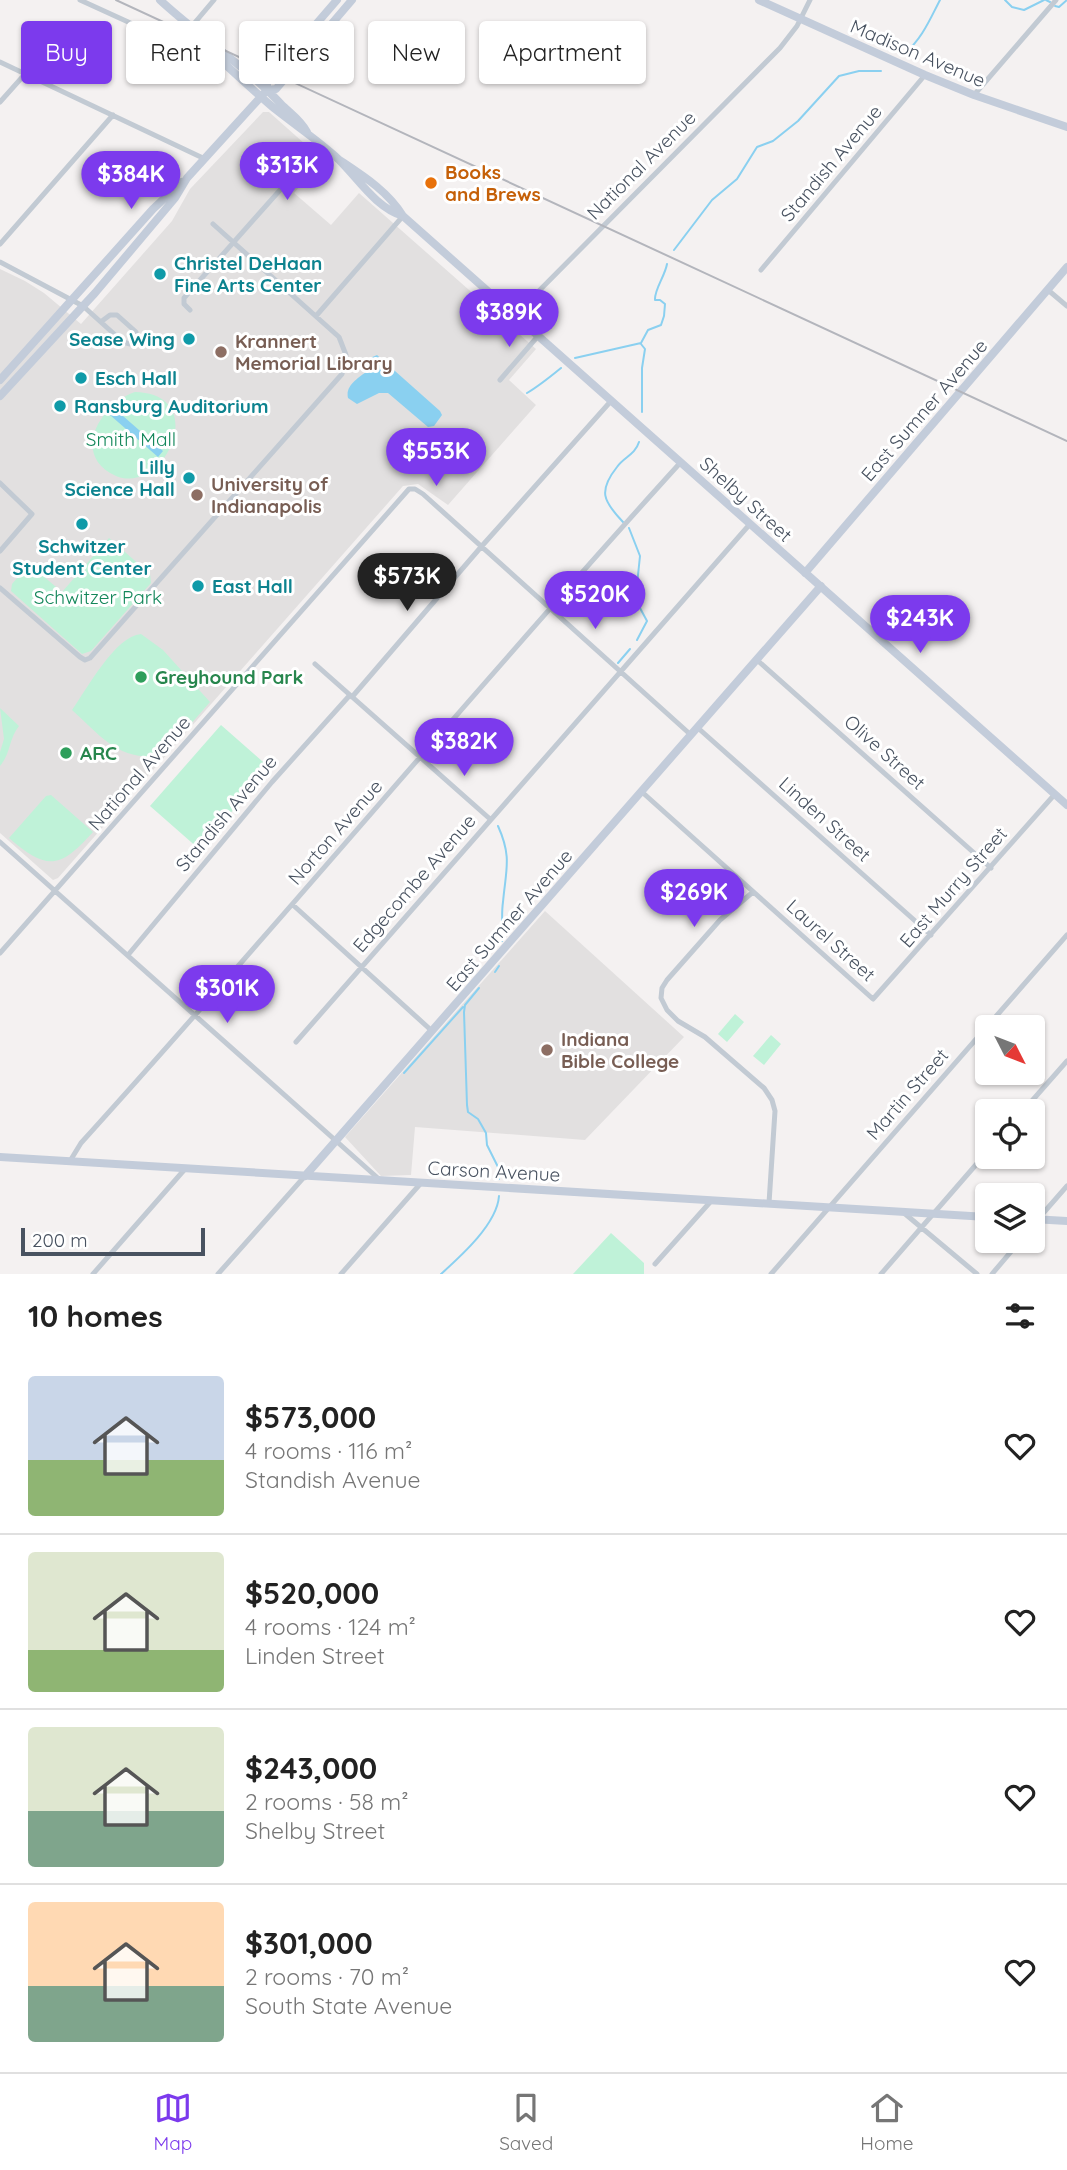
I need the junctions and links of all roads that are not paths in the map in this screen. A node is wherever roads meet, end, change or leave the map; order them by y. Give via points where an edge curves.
1 (80, 0) edge
2 (160, 0) edge
3 (214, 0) edge
4 (337, 0) edge
5 (352, 0) edge
6 (759, 0) edge
7 (810, 0) edge
8 (1056, 0) edge
9 (801, 18) junction
10 (126, 21) edge
11 (183, 21) edge
12 (195, 21) edge
13 (225, 61) edge
14 (0, 62) edge
15 (21, 72) edge
16 (925, 75) junction
17 (21, 78) edge
18 (46, 84) edge
19 (264, 93) junction
20 (974, 95) junction
21 (0, 102) edge
22 (113, 115) junction
23 (1067, 127) edge
24 (321, 144) junction
25 (205, 159) junction
26 (187, 178) junction
27 (403, 216) junction
28 (213, 224) dead end
29 (234, 243) junction
30 (0, 244) edge
31 (0, 262) edge
32 (1067, 267) edge
33 (761, 270) dead end
34 (1048, 289) junction
35 (78, 303) junction
36 (1067, 306) edge
37 (190, 310) dead end
38 (316, 316) junction
39 (515, 316) junction
40 (102, 321) junction
41 (538, 336) junction
42 (0, 380) edge
43 (500, 380) dead end
44 (0, 396) edge
45 (611, 401) junction
46 (681, 462) junction
47 (0, 483) edge
48 (412, 488) joint
49 (750, 524) junction
50 (481, 547) junction
51 (0, 551) edge
52 (805, 573) junction
53 (821, 586) junction
54 (0, 587) edge
55 (551, 610) junction
56 (757, 660) junction
57 (315, 664) dead end
58 (621, 672) junction
59 (351, 696) junction
60 (694, 732) junction
61 (420, 757) junction
62 (642, 792) junction
63 (1055, 794) junction
64 (1067, 805) edge
65 (491, 819) junction
66 (0, 842) edge
67 (991, 867) junction
68 (55, 891) junction
69 (753, 892) junction
70 (293, 905) junction
71 (932, 935) junction
72 (1067, 935) edge
73 (0, 953) edge
74 (128, 955) junction
75 (361, 967) junction
76 (873, 999) joint
77 (197, 1015) junction
78 (432, 1031) junction
79 (296, 1042) dead end
80 (1067, 1061) edge
81 (1034, 1099) edge
82 (335, 1141) junction
83 (0, 1157) edge
84 (69, 1161) junction
85 (975, 1166) edge
86 (185, 1168) junction
87 (305, 1176) junction
88 (380, 1180) junction
89 (421, 1183) junction
90 (1067, 1186) edge
91 (712, 1200) junction
92 (769, 1203) junction
93 (828, 1209) junction
94 (1045, 1210) edge
95 (904, 1213) junction
96 (932, 1214) junction
97 (975, 1216) edge
98 (1067, 1221) edge
99 (1045, 1222) edge
100 (921, 1227) junction
101 (1010, 1253) edge
102 (655, 1264) dead end
103 (344, 1273) edge
104 (93, 1274) edge
105 (218, 1274) edge
106 (771, 1274) edge
107 (881, 1274) edge
108 (976, 1274) edge
109 (992, 1274) edge

1 - 10 street
2 - 11 main road, Shelby Street
3 - 12 street
4 - 19 main road via 267,81
5 - 19 main road via 276,89
6 - 9 main road, Madison Avenue
7 - 9 street, National Avenue
8 - 20 street
9 - 16 main road, Madison Avenue
9 - 39 street, National Avenue via 780,48
13 - 19 main road, Shelby Street
14 - 15 street
16 - 20 main road, Madison Avenue
16 - 33 street, Standish Avenue
17 - 21 street
18 - 22 street
19 - 24 main road, Shelby Street
19 - 25 main road
20 - 23 main road, Madison Avenue
22 - 25 street
22 - 30 street
24 - 27 main road, Shelby Street via 397,205
24 - 29 street
25 - 26 main road
26 - 35 main road via 175,198
26 - 35 main road via 161,200
27 - 38 street
27 - 39 main road, Shelby Street
28 - 29 street
29 - 37 street via 184,298
29 - 38 street
31 - 35 street
32 - 34 main road, East Sumner Avenue
34 - 36 street
34 - 52 main road, East Sumner Avenue
35 - 40 street
35 - 42 main road
35 - 44 main road
38 - 54 street via 343,342 347,358 342,374 90,659 83,660
39 - 41 main road, Shelby Street
40 - 40 street via 125,343 136,340 136,332 117,315
41 - 43 street
41 - 45 main road, Shelby Street
45 - 46 main road, Shelby Street
45 - 50 street, Standish Avenue
46 - 49 main road, Shelby Street
46 - 55 street, Norton Avenue
47 - 51 street via 32,513
48 - 50 street, Linden Street
48 - 68 street, National Avenue
49 - 52 main road, Shelby Street
49 - 58 street, Edgecombe Avenue
50 - 55 street, Linden Street
50 - 59 street, Standish Avenue
52 - 53 main road, Shelby Street
53 - 56 main road, East Sumner Avenue
53 - 63 main road, Shelby Street
55 - 58 street, Linden Street
55 - 61 street, Norton Avenue
56 - 60 main road, East Sumner Avenue
56 - 67 street, Olive Street
57 - 59 street
58 - 60 street, Linden Street
58 - 65 street, Edgecombe Avenue
59 - 61 street
59 - 74 street, Standish Avenue via 272,782
60 - 62 main road, East Sumner Avenue
60 - 71 street, Linden Street
61 - 65 street
61 - 70 street, Norton Avenue
62 - 69 street, Laurel Street
62 - 78 main road, East Sumner Avenue
63 - 64 main road, Shelby Street
63 - 67 street, East Murry Street
65 - 75 street, Edgecombe Avenue
66 - 68 street
67 - 71 street, East Murry Street
68 - 73 street, National Avenue
68 - 74 street
69 - 76 street, Laurel Street
69 - 92 street via 718,922 662,988 662,1000 668,1011 709,1040 772,1100
70 - 75 street
70 - 77 street, Norton Avenue
71 - 76 street, East Murry Street
72 - 93 street, Martin Street
74 - 77 street
75 - 78 street
75 - 79 street, Edgecombe Avenue
77 - 82 street
77 - 84 street, Norton Avenue
78 - 82 main road, East Sumner Avenue
80 - 81 street
82 - 87 main road, East Sumner Avenue
82 - 88 street
83 - 84 main road, Carson Avenue
84 - 86 main road, Carson Avenue
85 - 96 street
86 - 87 main road, Carson Avenue
86 - 104 street
87 - 88 main road, Carson Avenue
87 - 105 street, East Sumner Avenue
88 - 89 main road, Carson Avenue
89 - 91 main road, Carson Avenue
89 - 103 street
90 - 94 street
91 - 92 main road, Carson Avenue
91 - 102 street
92 - 93 main road, Carson Avenue
93 - 95 main road, Carson Avenue
93 - 106 street, Martin Street
95 - 96 main road, Carson Avenue
95 - 100 street
96 - 97 main road, Carson Avenue
96 - 100 street
98 - 99 main road
100 - 107 street
100 - 108 street
101 - 109 street

